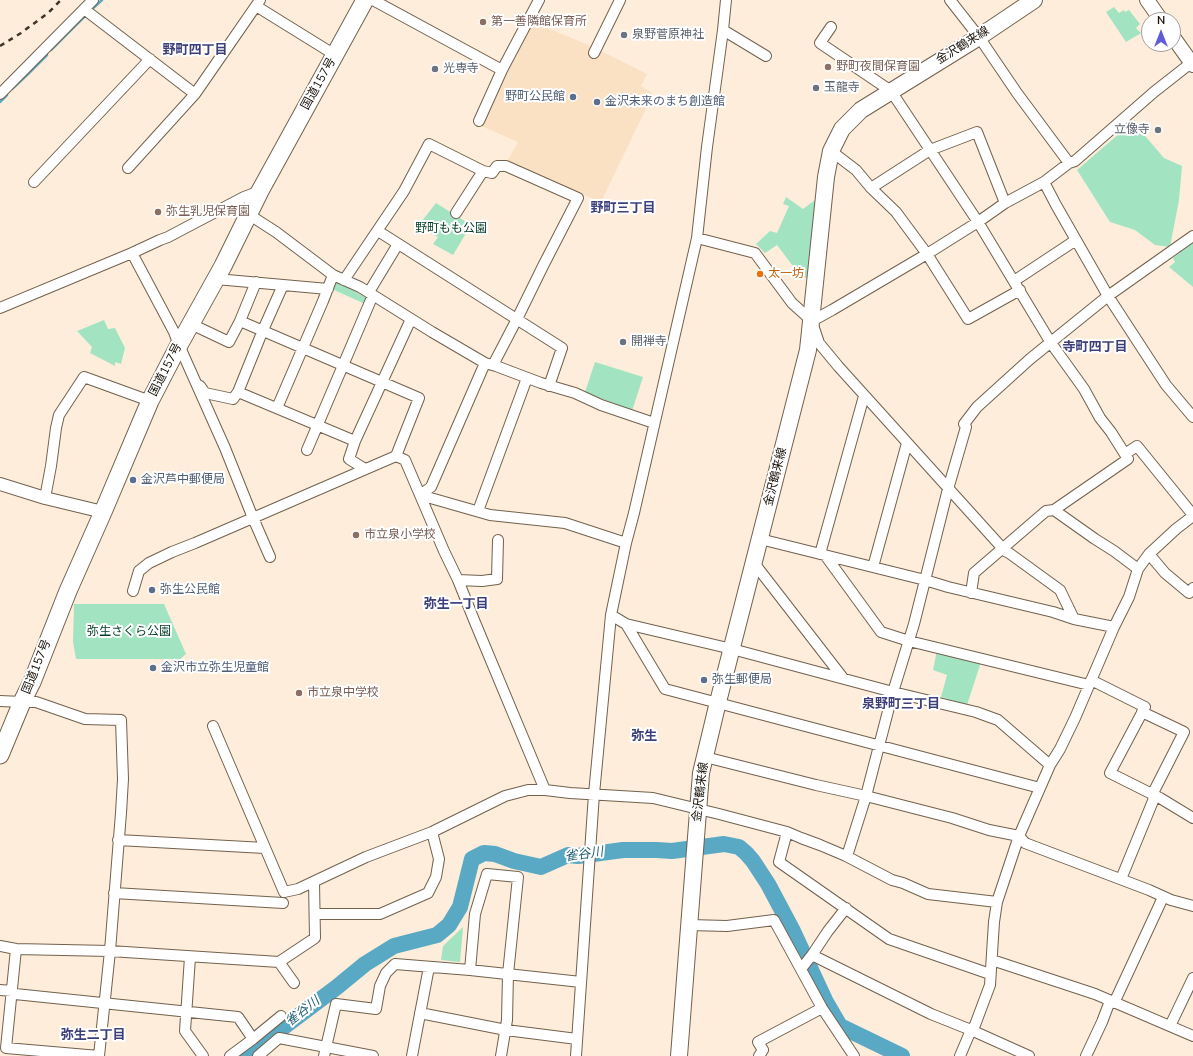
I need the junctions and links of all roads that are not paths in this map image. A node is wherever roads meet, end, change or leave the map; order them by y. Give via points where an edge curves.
1 (93, 0) edge
2 (365, 0) edge
3 (373, 0) edge
4 (538, 0) edge
5 (620, 0) edge
6 (726, 0) edge
7 (950, 0) edge
8 (1034, 0) edge
9 (1147, 0) edge
10 (258, 3) edge
11 (84, 9) junction
12 (1155, 12) edge
13 (831, 27) dead end
14 (723, 30) junction
15 (979, 37) junction
16 (1181, 48) edge
17 (594, 53) dead end
18 (335, 55) junction
19 (766, 56) dead end
20 (150, 59) junction
21 (1192, 64) edge
22 (502, 70) junction
23 (2, 89) edge
24 (891, 91) junction
25 (195, 94) junction
26 (479, 121) dead end
27 (930, 150) junction
28 (831, 151) junction
29 (1069, 164) junction
30 (128, 168) dead end
31 (483, 170) junction
32 (34, 182) dead end
33 (1044, 182) junction
34 (871, 188) junction
35 (260, 191) junction
36 (1004, 203) junction
37 (456, 213) dead end
38 (248, 214) junction
39 (978, 222) junction
40 (378, 231) junction
41 (1193, 236) edge
42 (697, 238) junction
43 (1076, 240) junction
44 (398, 244) junction
45 (132, 253) junction
46 (927, 254) junction
47 (334, 275) junction
48 (216, 279) junction
49 (344, 280) junction
50 (1014, 281) junction
51 (256, 282) junction
52 (283, 285) junction
53 (328, 289) junction
54 (1020, 290) junction
55 (371, 294) junction
56 (1108, 296) junction
57 (0, 308) edge
58 (410, 319) junction
59 (517, 319) junction
60 (240, 321) junction
61 (812, 321) junction
62 (191, 324) junction
63 (263, 330) junction
64 (1051, 342) junction
65 (179, 345) junction
66 (303, 347) junction
67 (343, 364) junction
68 (489, 364) junction
69 (193, 376) junction
70 (527, 378) junction
71 (382, 381) junction
72 (549, 386) junction
73 (238, 392) junction
74 (864, 396) junction
75 (150, 401) junction
76 (277, 408) junction
77 (1193, 417) edge
78 (654, 423) junction
79 (317, 425) junction
80 (355, 441) junction
81 (906, 443) junction
82 (307, 450) dead end
83 (1126, 454) junction
84 (396, 456) junction
85 (365, 469) junction
86 (0, 484) edge
87 (948, 489) junction
88 (420, 495) junction
89 (45, 498) junction
90 (1054, 510) junction
91 (478, 511) junction
92 (103, 512) junction
93 (1193, 516) edge
94 (253, 518) junction
95 (760, 539) junction
96 (498, 540) dead end
97 (626, 543) junction
98 (1002, 549) junction
99 (1149, 554) junction
100 (822, 555) junction
101 (270, 557) dead end
102 (754, 563) junction
103 (873, 567) junction
104 (1138, 569) junction
105 (458, 580) junction
106 (925, 580) junction
107 (1193, 588) edge
108 (133, 591) dead end
109 (971, 593) junction
110 (611, 615) junction
111 (1074, 619) junction
112 (626, 624) junction
113 (1114, 627) junction
114 (909, 641) junction
115 (732, 649) junction
116 (842, 678) junction
117 (1090, 683) junction
118 (893, 692) junction
119 (0, 701) edge
120 (22, 702) junction
121 (718, 702) junction
122 (1142, 712) junction
123 (213, 726) dead end
124 (878, 745) junction
125 (0, 755) edge
126 (705, 757) junction
127 (1050, 765) junction
128 (1040, 788) junction
129 (545, 790) junction
130 (594, 794) junction
131 (1154, 795) junction
132 (866, 796) junction
133 (698, 810) junction
134 (1193, 818) edge
135 (432, 832) junction
136 (787, 832) junction
137 (1019, 836) junction
138 (118, 840) junction
139 (265, 848) junction
140 (846, 856) junction
141 (1121, 879) junction
142 (314, 882) junction
143 (114, 892) junction
144 (1163, 897) junction
145 (997, 902) junction
146 (283, 903) dead end
147 (1193, 906) edge
148 (846, 908) junction
149 (315, 914) junction
150 (689, 925) junction
151 (0, 946) edge
152 (16, 949) junction
153 (110, 951) junction
154 (190, 956) junction
155 (812, 956) junction
156 (992, 960) junction
157 (280, 962) junction
158 (429, 967) junction
159 (802, 968) junction
160 (470, 970) junction
161 (508, 974) junction
162 (990, 974) junction
163 (1193, 978) edge
164 (581, 982) junction
165 (294, 983) dead end
166 (0, 990) edge
167 (12, 991) junction
168 (1112, 1002) junction
169 (104, 1003) junction
170 (822, 1008) junction
171 (186, 1011) junction
172 (420, 1013) junction
173 (281, 1016) dead end
174 (1170, 1026) junction
175 (506, 1030) junction
176 (971, 1030) junction
177 (1193, 1036) edge
178 (253, 1039) junction
179 (577, 1039) junction
180 (325, 1052) edge
181 (99, 1056) edge
182 (203, 1056) edge
183 (230, 1056) edge
184 (258, 1056) edge
185 (373, 1056) edge
186 (412, 1056) edge
187 (501, 1056) edge
188 (576, 1056) edge
189 (679, 1056) edge
190 (759, 1056) edge
191 (854, 1056) edge
192 (960, 1056) edge
193 (1029, 1056) edge
194 (1086, 1056) edge

1 - 11 street
2 - 18 highway, 国道157号
3 - 22 street
4 - 22 street
5 - 17 street
6 - 14 street
7 - 15 street
8 - 15 main road, 金沢鶴来線
9 - 12 main road
10 - 18 street
10 - 25 street
11 - 20 street
11 - 23 street
13 - 24 street via 820,43
14 - 19 street
14 - 42 street
15 - 24 main road, 金沢鶴来線
15 - 29 street
16 - 21 main road
18 - 35 highway, 国道157号
20 - 25 street
20 - 32 street
21 - 29 street via 1154,92
22 - 26 street
24 - 27 street
24 - 28 main road, 金沢鶴来線 via 861,110 842,129
25 - 30 street
27 - 34 street
27 - 36 street via 977,132
27 - 39 street
28 - 34 street via 856,170
28 - 61 main road, 金沢鶴来線 via 826,177 821,275
29 - 33 street
31 - 37 street
31 - 40 street via 429,144 404,191
31 - 59 street via 492,173 497,166 506,166 578,198
33 - 36 street
33 - 43 street
34 - 46 street via 896,212
35 - 38 highway, 国道157号
35 - 45 street
36 - 39 street
38 - 47 street
38 - 48 highway, 国道157号
39 - 46 street
39 - 50 street
40 - 44 street
40 - 49 street
41 - 56 street
42 - 61 street via 755,253 792,302
42 - 78 street
43 - 50 street
43 - 56 street
44 - 55 street
44 - 59 street
45 - 57 street
45 - 65 street
46 - 54 street via 968,319
46 - 61 street
47 - 49 street
47 - 53 street
48 - 51 street
48 - 62 highway, 国道157号
49 - 55 street
50 - 54 street
51 - 52 street
51 - 60 street
52 - 53 street
52 - 63 street
53 - 66 street
54 - 64 street
55 - 58 street
55 - 67 street
56 - 64 street
56 - 77 street via 1166,385
58 - 68 street
58 - 71 street
59 - 68 street
59 - 72 street via 562,348
60 - 62 street via 229,342
60 - 63 street
61 - 74 street via 819,343
61 - 95 main road, 金沢鶴来線 via 808,350
62 - 65 highway, 国道157号
63 - 66 street
63 - 73 street
64 - 83 street
64 - 87 street via 977,407 965,425
65 - 69 street
65 - 75 highway, 国道157号
66 - 67 street
66 - 76 street
67 - 71 street
67 - 79 street
68 - 70 street
68 - 88 street via 431,487
69 - 73 street via 205,393 233,399
69 - 94 street
70 - 72 street
70 - 91 street
71 - 80 street
71 - 84 street via 419,398
72 - 78 street via 575,393
73 - 76 street
74 - 81 street
74 - 100 street
75 - 89 street via 84,377 59,415
75 - 92 highway, 国道157号
76 - 79 street
78 - 97 street
79 - 80 street
79 - 82 street
80 - 85 street via 348,459
81 - 87 street
81 - 103 street
83 - 90 street via 1128,460
83 - 93 street via 1137,446
84 - 85 street
84 - 88 street via 405,460
85 - 94 street
86 - 89 street
87 - 98 street
87 - 106 street
88 - 91 street
88 - 105 street
89 - 92 street
90 - 98 street via 1046,511
90 - 104 street
91 - 97 street via 490,515 565,523
92 - 120 highway, 国道157号
93 - 99 street
94 - 101 street
94 - 108 street via 149,563 140,571
95 - 100 street
95 - 102 main road, 金沢鶴来線
96 - 105 street via 497,579
97 - 110 street
98 - 109 street via 974,573
98 - 111 street via 1060,590
99 - 104 street
99 - 107 street via 1165,572 1189,592
100 - 103 street
100 - 114 street via 881,632
102 - 115 main road, 金沢鶴来線
102 - 116 street
103 - 106 street
104 - 113 street via 1129,597
105 - 129 street
106 - 109 street
106 - 114 street
109 - 111 street
110 - 112 street
110 - 130 street
111 - 113 street
112 - 115 street
112 - 121 street via 665,689
113 - 117 street
114 - 117 street
114 - 118 street
115 - 116 street
115 - 121 main road, 金沢鶴来線
116 - 118 street
117 - 122 street via 1145,706
117 - 127 street via 1066,737
118 - 124 street
118 - 127 street via 976,712 998,720
119 - 120 street
120 - 125 highway, 国道157号
120 - 138 street via 36,702 85,719 121,720 123,780
121 - 124 street
121 - 126 main road, 金沢鶴来線
122 - 131 street via 1184,732
122 - 131 street via 1110,773
123 - 139 street
124 - 128 street
124 - 132 street
126 - 132 street
126 - 133 main road, 金沢鶴来線
127 - 128 street
128 - 137 street
129 - 130 street
129 - 135 street via 528,790 505,796
130 - 133 street via 653,798
130 - 164 street
131 - 134 street
131 - 141 street
132 - 137 street
132 - 140 street
133 - 136 street
133 - 150 main road, 金沢鶴来線
135 - 142 street via 366,857
135 - 149 street via 439,858 436,877 428,893 380,914
136 - 140 street
136 - 148 street via 779,862
137 - 141 street via 1025,843
137 - 145 street
138 - 139 street
138 - 143 street
139 - 142 street via 284,892
140 - 145 street via 892,880 928,894
141 - 144 street
142 - 149 street
143 - 146 street
143 - 153 street
144 - 147 street
144 - 168 street
145 - 156 street
148 - 155 street
148 - 162 street via 890,939
149 - 157 street via 315,938
150 - 159 street via 727,926 774,920
150 - 189 main road, 金沢鶴来線
151 - 152 street
152 - 153 street
152 - 167 street
153 - 154 street
153 - 169 street
154 - 157 street
154 - 171 street
155 - 159 street
155 - 176 street via 931,1014
156 - 162 street
156 - 168 street
157 - 165 street
158 - 160 street
158 - 172 street
158 - 180 street via 395,964 386,973 380,986 376,1009 336,1004
159 - 170 street
160 - 161 street
160 - 161 street via 475,914 487,874 518,877
161 - 164 street
161 - 175 street
162 - 176 street via 990,985 984,1003
163 - 174 street
164 - 179 street
166 - 167 street
167 - 169 street via 15,994
167 - 181 street via 6,1048
168 - 174 street
168 - 194 street
169 - 171 street
169 - 181 street
170 - 190 street via 758,1042 763,1050
170 - 191 street
171 - 178 street via 238,1016
171 - 182 street via 185,1031
172 - 175 street
172 - 186 street
173 - 178 street
174 - 177 street
175 - 179 street
175 - 187 street
176 - 192 street
176 - 193 street
178 - 183 street
179 - 188 street
180 - 184 street via 279,1038
180 - 185 street

